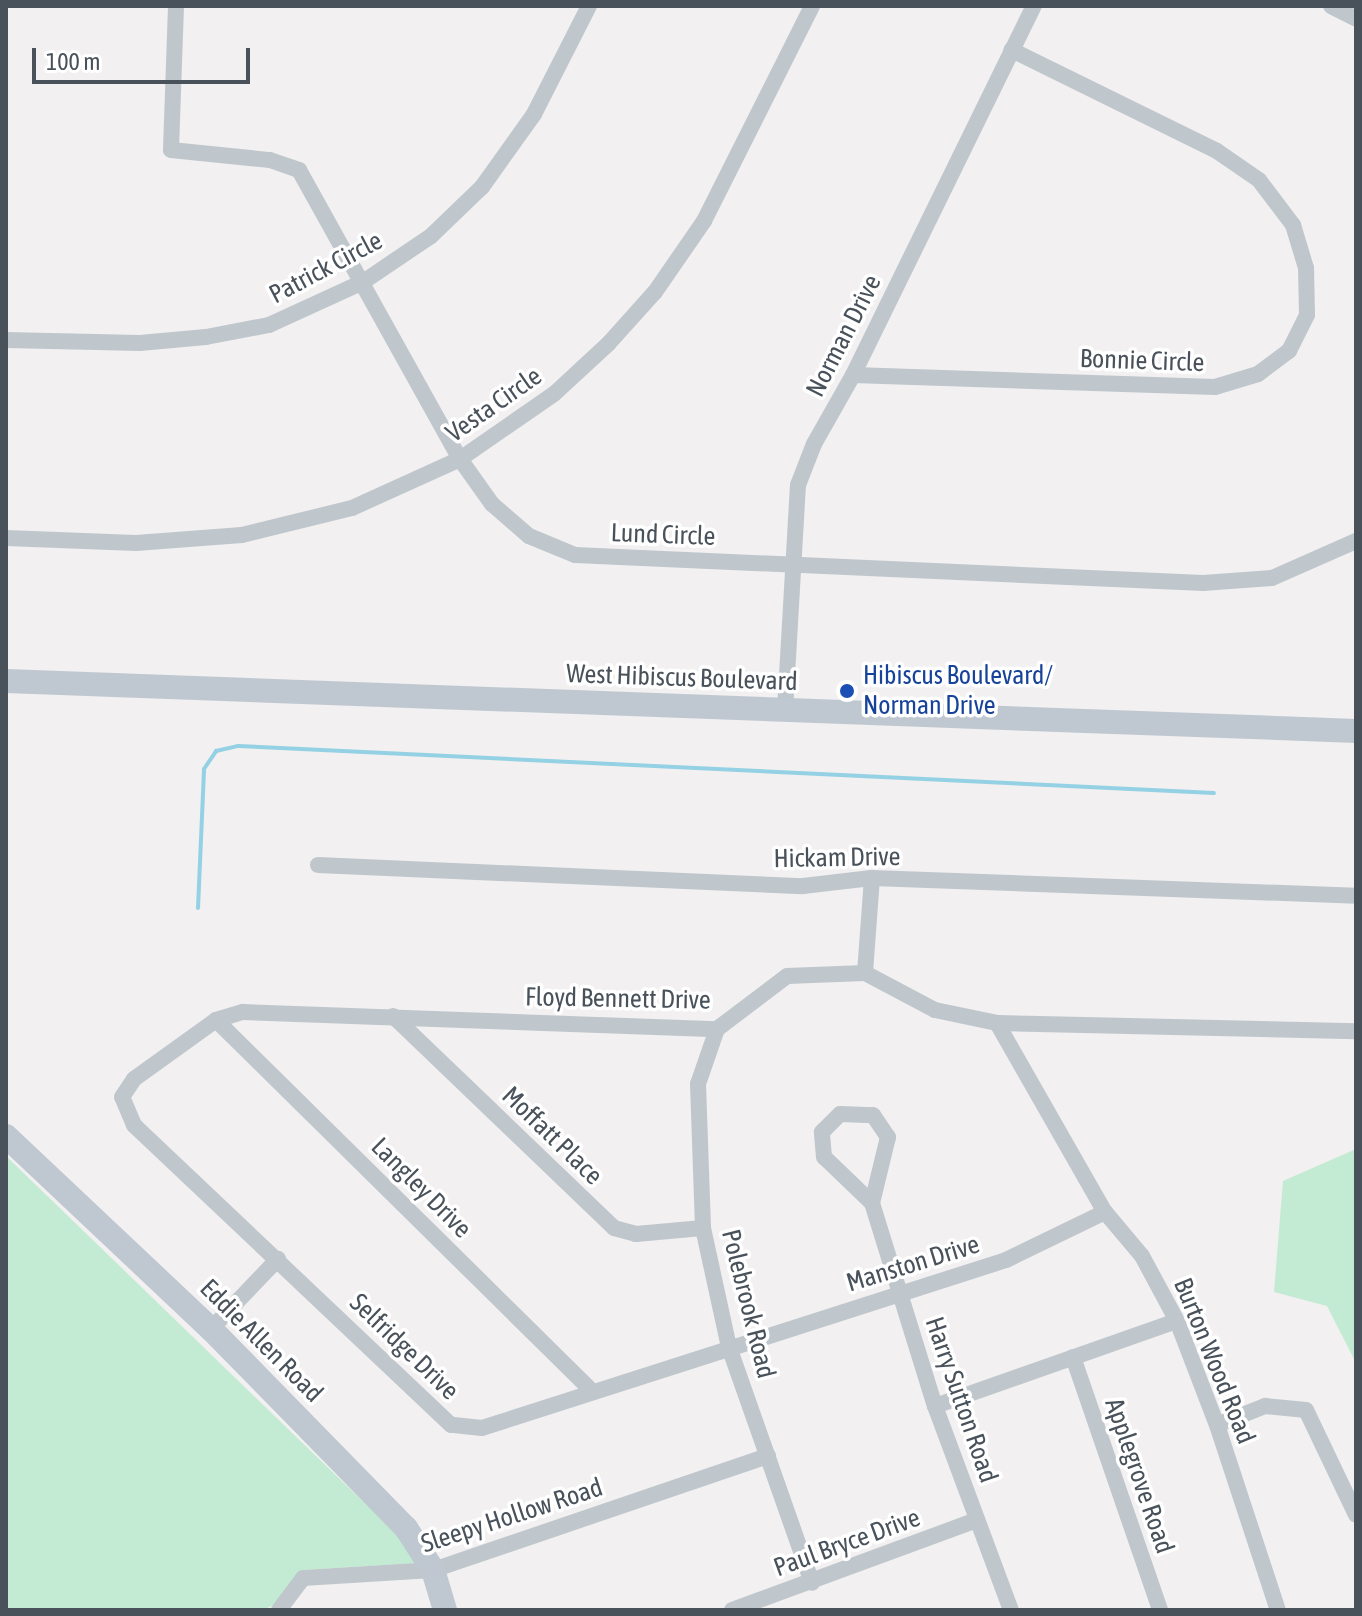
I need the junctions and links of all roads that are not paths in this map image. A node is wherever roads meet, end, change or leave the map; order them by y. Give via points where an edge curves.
1 (176, 6) edge
2 (589, 6) edge
3 (812, 6) edge
4 (1034, 6) edge
5 (1331, 6) edge
6 (1356, 19) edge
7 (1012, 50) junction
8 (363, 282) junction
9 (6, 340) edge
10 (853, 375) junction
11 (460, 459) junction
12 (6, 538) edge
13 (1356, 541) edge
14 (791, 564) junction
15 (6, 681) edge
16 (785, 710) junction
17 (1356, 731) edge
18 (318, 865) dead end
19 (872, 878) junction
20 (1356, 896) edge
21 (865, 973) junction
22 (393, 1016) junction
23 (216, 1020) junction
24 (997, 1023) junction
25 (717, 1029) junction
26 (1356, 1031) edge
27 (122, 1097) joint
28 (6, 1136) edge
29 (872, 1203) junction
30 (1105, 1212) junction
31 (703, 1228) junction
32 (278, 1259) junction
33 (899, 1292) junction
34 (1177, 1321) junction
35 (211, 1329) junction
36 (729, 1347) junction
37 (1073, 1357) junction
38 (592, 1391) junction
39 (935, 1406) junction
40 (1217, 1425) junction
41 (768, 1456) junction
42 (1356, 1515) edge
43 (977, 1520) junction
44 (433, 1570) junction
45 (812, 1583) junction
46 (279, 1610) edge
47 (445, 1610) edge
48 (732, 1610) edge
49 (1011, 1610) edge
50 (1160, 1610) edge
51 (1278, 1610) edge

1 - 8 street, Lund Circle via 171,150 270,160 299,170
2 - 8 street, Patrick Circle via 534,114 482,187 431,236
3 - 11 street, Vesta Circle via 704,221 655,292 554,394
4 - 7 street, Norman Drive
5 - 6 street
7 - 10 street, Norman Drive
7 - 10 street, Bonnie Circle via 1217,151 1259,180 1293,225 1306,268 1307,315 1289,351 1258,374 1215,387
8 - 9 street, Patrick Circle via 269,325 206,337 140,343
8 - 11 street, Lund Circle
10 - 14 street, Norman Drive via 814,444 798,485
11 - 12 street, Vesta Circle via 352,508 242,535 136,543
11 - 14 street, Lund Circle via 492,504 529,536 575,555
13 - 14 street, Lund Circle via 1272,578 1203,583
14 - 16 street, Norman Drive
15 - 16 street, West Hibiscus Boulevard
16 - 17 street, West Hibiscus Boulevard
18 - 19 street, Hickam Drive via 803,886
19 - 20 street, Hickam Drive
19 - 21 street
21 - 24 street via 935,1010
21 - 25 street, Floyd Bennett Drive via 787,976
22 - 23 street, Floyd Bennett Drive via 243,1012
22 - 25 street, Floyd Bennett Drive
22 - 31 street, Moffatt Place via 614,1228 636,1234
23 - 27 street, Floyd Bennett Drive via 134,1079
23 - 38 street, Langley Drive
24 - 26 street
24 - 30 street, Burton Wood Road
25 - 31 street, Polebrook Road via 698,1084
27 - 32 street, Selfridge Drive via 134,1125
28 - 35 street, Eddie Allen Road
29 - 29 street, Harry Sutton Road via 888,1137 873,1115 840,1114 822,1132 824,1157
29 - 33 street, Harry Sutton Road
30 - 33 street, Manston Drive via 1006,1260
30 - 34 street, Burton Wood Road via 1142,1256
31 - 36 street, Polebrook Road
32 - 35 street
32 - 38 street, Selfridge Drive via 451,1425 482,1428
33 - 36 street, Manston Drive
33 - 39 street, Harry Sutton Road
34 - 37 street
34 - 40 street, Burton Wood Road
35 - 44 street, Eddie Allen Road via 406,1528
36 - 38 street, Selfridge Drive
36 - 41 street, Polebrook Road
37 - 39 street
37 - 50 street, Applegrove Road
39 - 43 street, Harry Sutton Road
40 - 42 street via 1265,1406 1306,1410
40 - 51 street, Burton Wood Road
41 - 44 street, Sleepy Hollow Road
41 - 45 street, Polebrook Road
43 - 45 street, Paul Bryce Drive
43 - 49 street, Harry Sutton Road
44 - 46 street, Sleepy Hollow Road via 303,1578
44 - 47 street, Eddie Allen Road
45 - 48 street, Paul Bryce Drive

